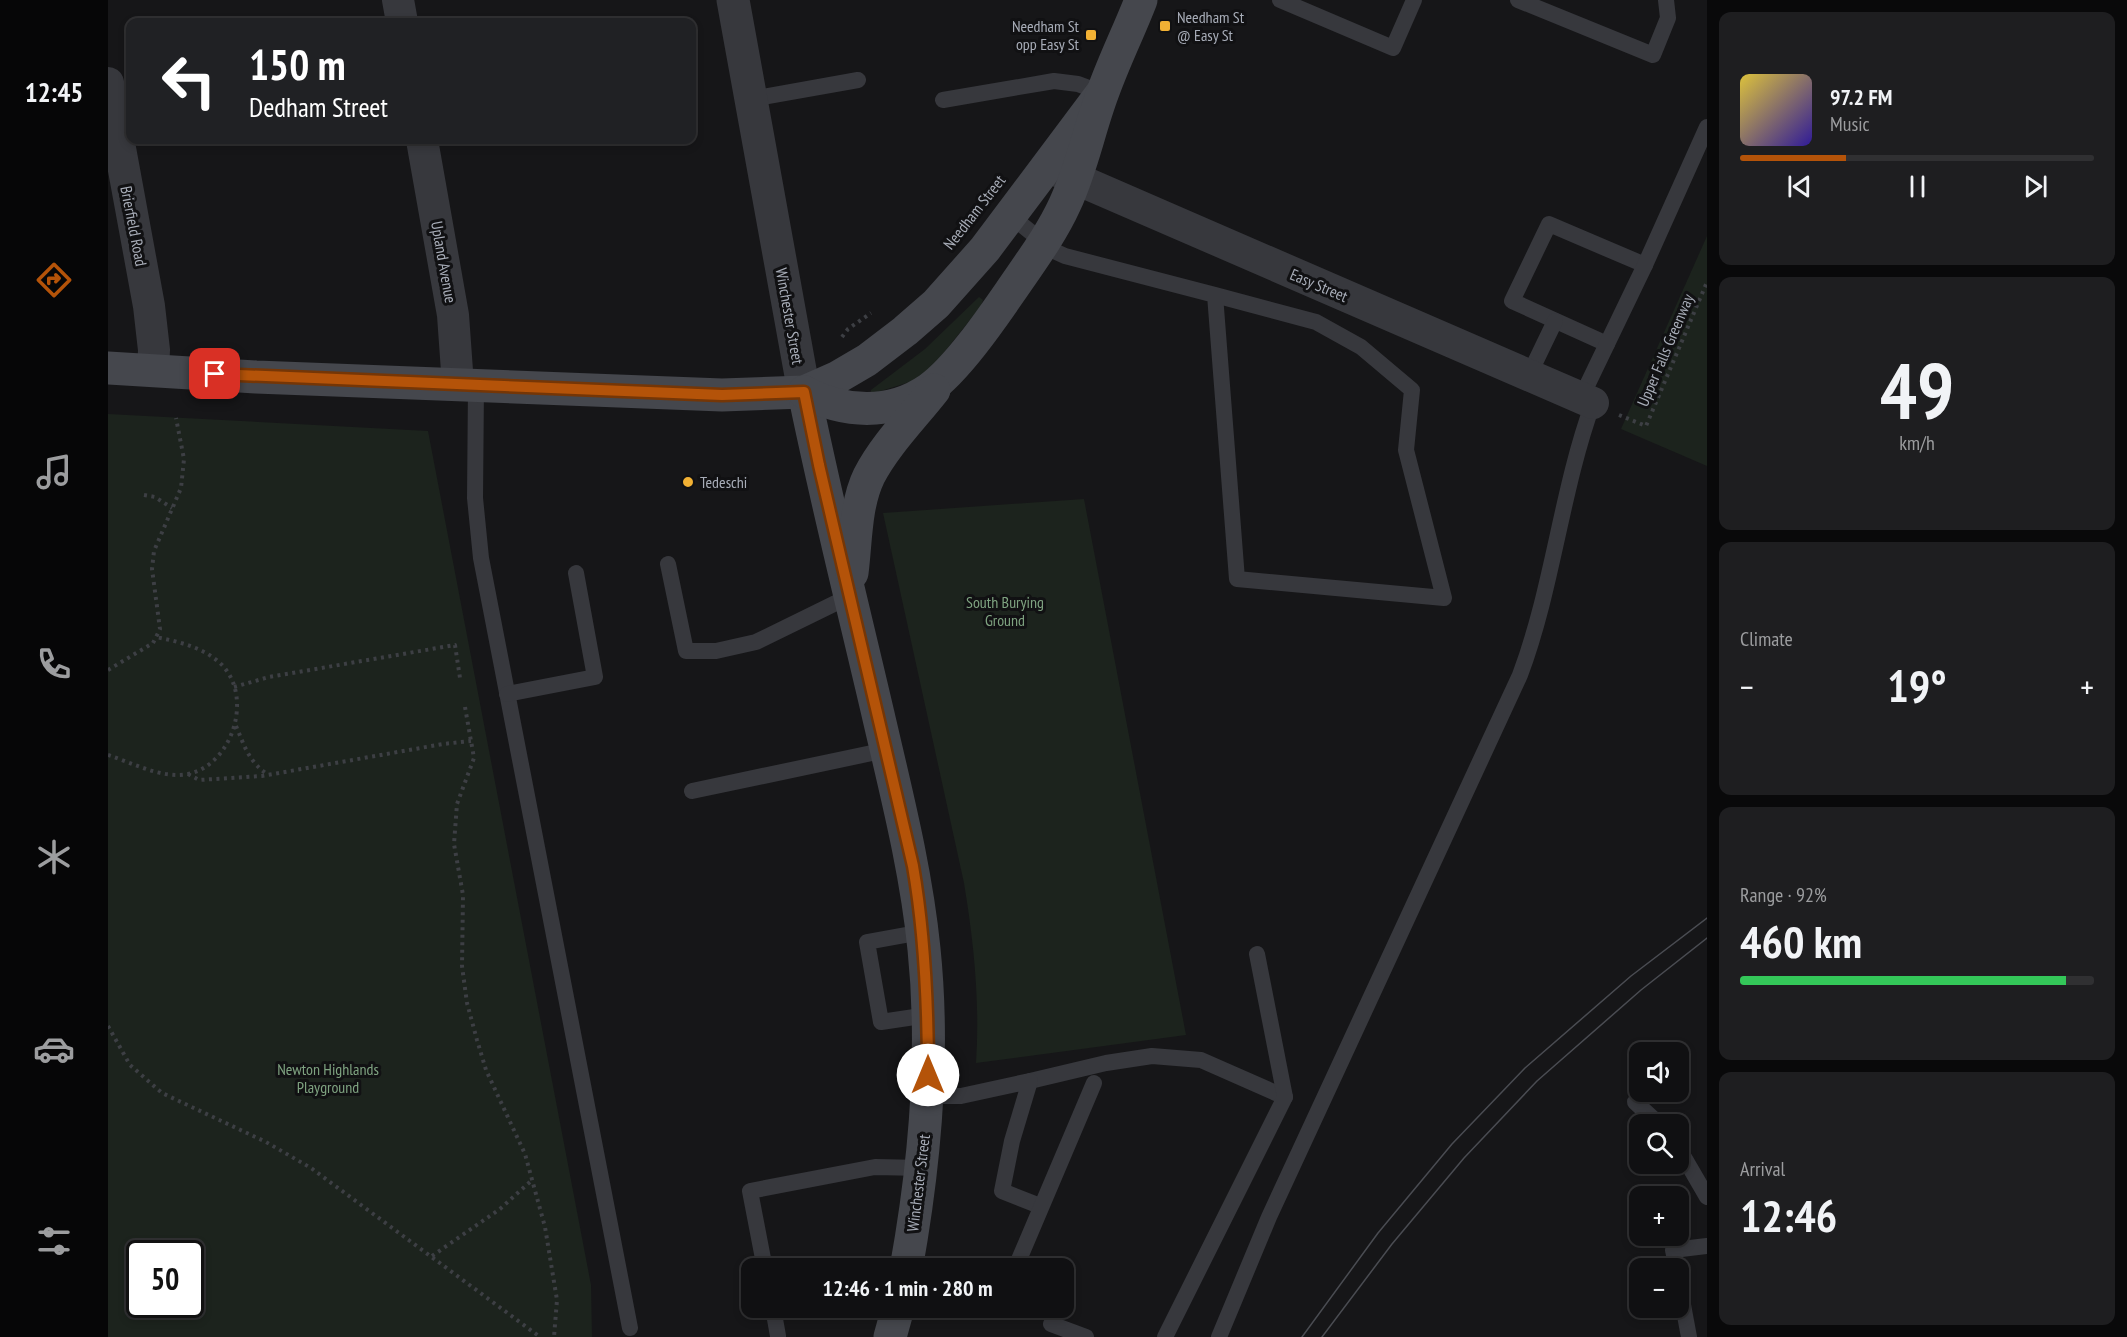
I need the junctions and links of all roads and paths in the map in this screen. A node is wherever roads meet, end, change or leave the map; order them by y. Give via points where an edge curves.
1 (398, 0) edge
2 (733, 0) edge
3 (1141, 0) edge
4 (1264, 0) edge
5 (1279, 0) edge
6 (1414, 0) edge
7 (1518, 0) edge
8 (1666, 0) edge
9 (401, 18) edge
10 (858, 80) dead end
11 (108, 82) edge
12 (1102, 93) junction
13 (751, 99) junction
14 (942, 100) dead end
15 (1707, 127) edge
16 (423, 144) edge
17 (1061, 172) junction
18 (1011, 216) junction
19 (1043, 242) junction
20 (1645, 265) junction
21 (1707, 282) edge
22 (1215, 295) junction
23 (877, 309) dead end
24 (1555, 321) junction
25 (842, 338) dead end
26 (1607, 344) junction
27 (108, 368) edge
28 (153, 370) junction
29 (950, 370) junction
30 (1529, 375) junction
31 (467, 386) junction
32 (804, 392) junction
33 (1587, 400) junction
34 (176, 418) dead end
35 (1646, 426) dead end
36 (144, 495) dead end
37 (172, 508) junction
38 (668, 564) dead end
39 (576, 573) dead end
40 (850, 596) junction
41 (156, 637) junction
42 (108, 670) edge
43 (460, 678) dead end
44 (234, 687) junction
45 (507, 694) junction
46 (465, 707) dead end
47 (236, 726) junction
48 (471, 741) junction
49 (886, 750) junction
50 (108, 755) edge
51 (188, 774) junction
52 (267, 774) junction
53 (692, 791) dead end
54 (922, 932) junction
55 (1257, 954) dead end
56 (927, 1015) junction
57 (108, 1026) edge
58 (1030, 1081) junction
59 (1094, 1083) dead end
60 (927, 1096) junction
61 (1285, 1097) junction
62 (1635, 1102) edge
63 (1648, 1114) edge
64 (1689, 1166) edge
65 (922, 1168) junction
66 (532, 1180) junction
67 (1707, 1197) edge
68 (1040, 1206) junction
69 (1707, 1246) edge
70 (432, 1256) junction
71 (763, 1258) edge
72 (908, 1258) edge
73 (1019, 1258) edge
74 (1675, 1258) edge
75 (775, 1318) edge
76 (896, 1318) edge
77 (1685, 1318) edge
78 (1051, 1324) dead end
79 (630, 1328) dead end
80 (778, 1336) edge
81 (540, 1337) edge
82 (554, 1337) edge
83 (891, 1337) edge
84 (1086, 1337) edge
85 (1165, 1337) edge
86 (1219, 1337) edge
87 (1689, 1337) edge

1 - 9 street
2 - 13 street, Winchester Street
3 - 12 main road, Needham Street
4 - 5 lane
5 - 6 lane via 1393,48
7 - 8 lane via 1653,55 1668,18
10 - 13 lane
11 - 28 street, Brierfield Road via 149,306
12 - 14 lane via 1054,81
12 - 17 main road, Needham Street
13 - 32 street, Winchester Street
15 - 20 lane
16 - 31 street, Upland Avenue
17 - 18 main road, Needham Street
17 - 19 main road, Needham Street via 1065,204
17 - 30 street, Easy Street
18 - 19 lane
18 - 32 main road, Needham Street via 959,280 905,331 856,367
19 - 22 lane via 1074,259
19 - 29 main road, Needham Street
20 - 24 lane via 1549,224 1512,301
20 - 26 lane
21 - 35 path, Upper Falls Greenway
22 - 22 lane via 1316,322 1361,347 1412,390 1406,450 1444,598 1237,579
23 - 25 path via 848,328
24 - 26 lane
24 - 30 lane
26 - 33 lane
27 - 28 main road
28 - 31 main road
29 - 32 main road, Needham Street via 915,398 873,408 838,407
29 - 40 main road via 869,477 859,516
30 - 33 street, Easy Street
31 - 32 main road via 722,395
31 - 45 lane via 481,558
32 - 40 main road, Winchester Street
33 - 86 lane via 1543,608 1520,675 1269,1217
34 - 37 path via 184,459 181,488
36 - 37 path
37 - 41 path via 154,550 152,569 160,629
38 - 40 lane via 686,651 716,651 756,642
39 - 45 lane via 595,677
40 - 49 main road, Winchester Street
41 - 42 path via 153,643
41 - 44 path via 208,654 224,667
43 - 44 path via 455,645 269,677
44 - 47 path
45 - 79 lane
46 - 48 path
47 - 51 path via 211,764
47 - 52 path via 250,759
48 - 52 path
48 - 66 path via 474,758 457,804 454,844 463,895 462,966 486,1070 525,1154
49 - 53 lane
49 - 54 main road, Winchester Street via 913,866
50 - 51 path via 164,773
51 - 52 path via 199,780
54 - 56 main road, Winchester Street
54 - 56 lane via 867,942 881,1022
55 - 61 lane
56 - 60 main road, Winchester Street
57 - 70 path via 130,1065 162,1093 311,1168
58 - 60 lane via 961,1096
58 - 61 lane via 1106,1062 1152,1056 1201,1060
58 - 68 lane via 1002,1191
59 - 68 lane
60 - 65 main road, Winchester Street
61 - 85 lane
62 - 63 lane
64 - 67 lane
65 - 71 lane via 875,1167 750,1191
65 - 72 main road, Winchester Street
66 - 70 path via 500,1209
66 - 82 path via 545,1227 557,1300
68 - 73 lane
69 - 74 lane via 1673,1250
70 - 81 path
75 - 80 lane
76 - 83 main road
77 - 87 lane
78 - 84 lane

